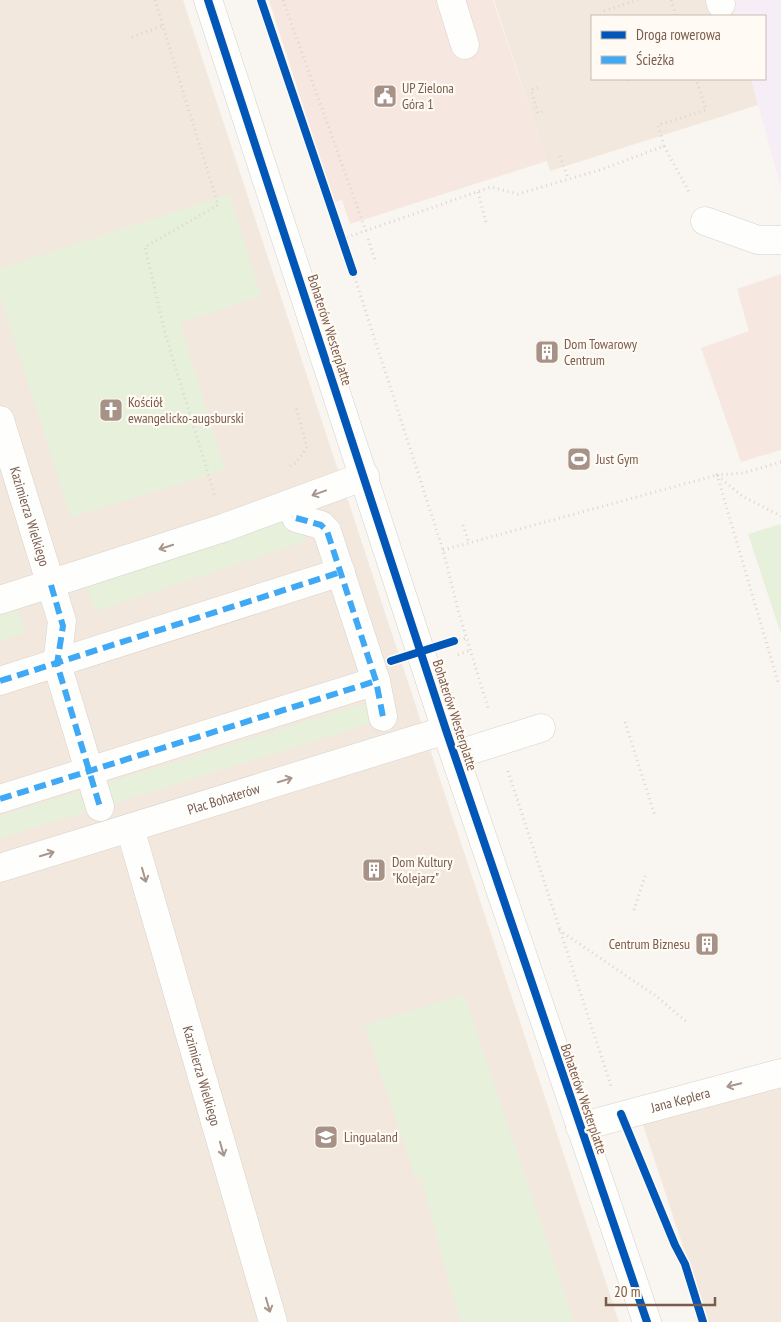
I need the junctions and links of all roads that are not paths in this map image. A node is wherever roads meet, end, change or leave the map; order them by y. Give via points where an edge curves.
1 (208, 0) edge
2 (451, 0) edge
3 (465, 45) dead end
4 (705, 221) road end
5 (781, 240) edge
6 (0, 420) edge
7 (365, 476) junction
8 (296, 518) dead end
9 (341, 572) junction
10 (51, 585) junction
11 (0, 600) edge
12 (57, 664) junction
13 (0, 681) edge
14 (376, 681) junction
15 (383, 717) dead end
16 (541, 728) dead end
17 (451, 743) junction
18 (89, 772) junction
19 (0, 800) edge
20 (100, 807) dead end
21 (130, 828) junction
22 (0, 868) edge
23 (781, 1073) edge
24 (580, 1126) junction
25 (272, 1322) edge
26 (647, 1322) edge

1 - 7 street, Bohaterów Westerplatte
2 - 3 street
4 - 5 street via 758,240
6 - 10 street, Kazimierza Wielkiego
7 -> 10 street via 223,528
7 - 17 street, Bohaterów Westerplatte
8 - 9 street via 321,525 327,531
9 - 12 street
9 - 14 street
10 - 11 street
10 - 12 street, Kazimierza Wielkiego via 62,626
12 - 13 street
12 - 18 street
14 - 15 street
14 - 18 street
16 - 17 street, Plac Bohaterów via 499,740
21 -> 17 street, Plac Bohaterów
17 - 24 street, Bohaterów Westerplatte
18 - 19 street
18 - 20 street
22 -> 21 street, Plac Bohaterów
21 -> 25 street, Kazimierza Wielkiego
23 -> 24 street, Jana Keplera
24 - 26 street, Bohaterów Westerplatte

